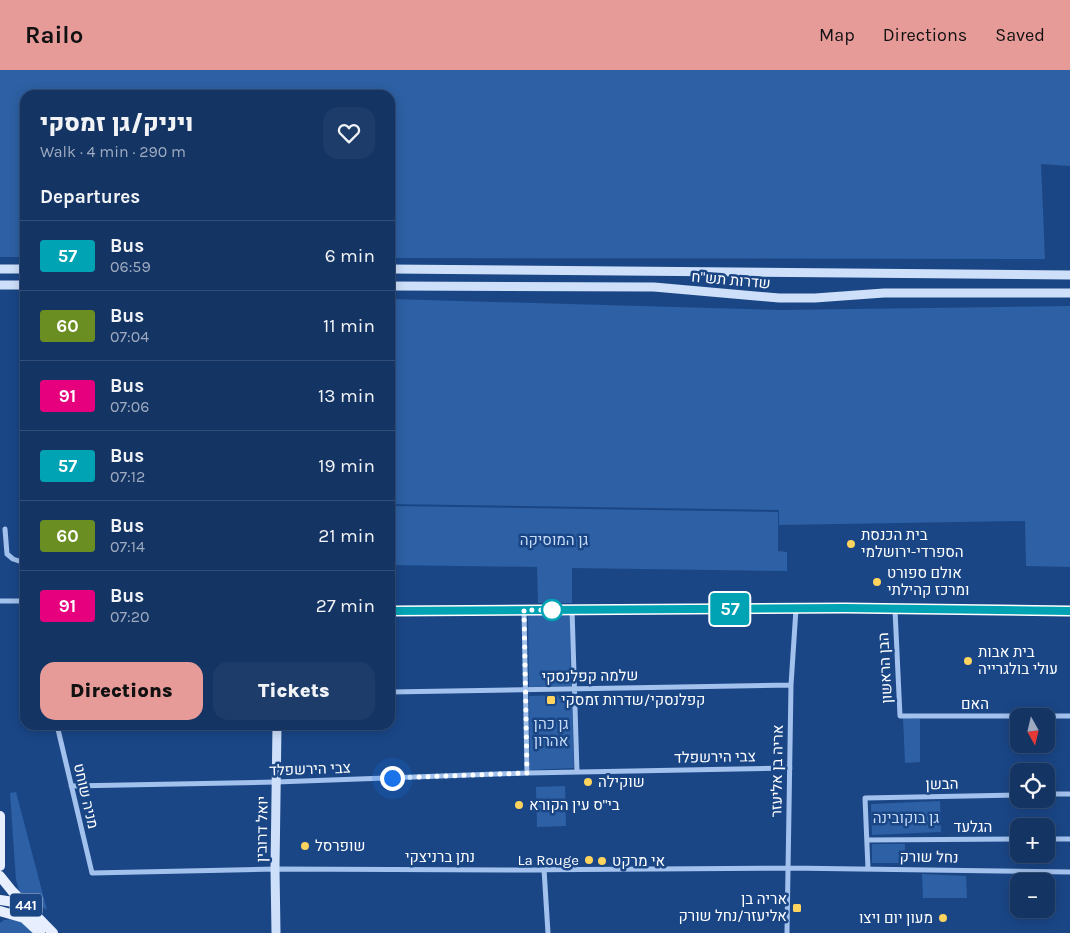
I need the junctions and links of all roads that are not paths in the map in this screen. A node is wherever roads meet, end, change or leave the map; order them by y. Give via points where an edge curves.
1 (20, 269) edge
2 (395, 269) edge
3 (0, 270) edge
4 (1070, 275) edge
5 (0, 285) edge
6 (20, 285) edge
7 (395, 286) edge
8 (1070, 293) edge
9 (5, 529) dead end
10 (20, 561) edge
11 (0, 601) edge
12 (20, 601) edge
13 (796, 609) junction
14 (524, 610) junction
15 (572, 610) junction
16 (894, 610) junction
17 (395, 611) edge
18 (1070, 611) edge
19 (791, 685) junction
20 (575, 689) junction
21 (526, 690) junction
22 (395, 692) edge
23 (909, 716) joint
24 (1070, 716) edge
25 (58, 730) edge
26 (277, 730) edge
27 (790, 768) junction
28 (578, 772) junction
29 (527, 773) junction
30 (276, 782) junction
31 (71, 786) junction
32 (1055, 794) edge
33 (1070, 794) edge
34 (1010, 795) edge
35 (0, 816) edge
36 (1010, 839) edge
37 (1055, 839) edge
38 (1070, 839) edge
39 (867, 840) junction
40 (0, 866) edge
41 (788, 868) junction
42 (275, 869) junction
43 (544, 869) junction
44 (868, 869) junction
45 (1070, 872) edge
46 (92, 873) joint
47 (0, 876) edge
48 (0, 900) edge
49 (0, 911) edge
50 (36, 915) junction
51 (40, 933) edge
52 (53, 933) edge
53 (276, 933) edge
54 (548, 933) edge
55 (787, 933) edge

1 - 3 main road
2 - 4 main road, שדרות תש"ח
5 - 6 main road
7 - 8 main road, שדרות תש"ח via 654,287 779,298 884,293
9 - 10 street via 7,554
11 - 12 street
13 - 15 street
13 - 16 street
13 - 19 street, אריה בן אליעזר
14 - 15 street
14 - 17 street
14 - 21 street
15 - 20 street
16 - 18 street
16 - 23 street, הבן הראשון via 900,716
19 - 20 street, שלמה קפלנסקי
19 - 27 street, אריה בן אליעזר
20 - 21 street, שלמה קפלנסקי
20 - 28 street
21 - 22 street, שלמה קפלנסקי
21 - 29 street
23 - 24 street, האם
25 - 31 street, מניה שוחט
26 - 30 main road, יואל דרובין
27 - 28 street, צבי הירשפלד
27 - 41 street, אריה בן אליעזר
28 - 29 street, צבי הירשפלד
29 - 30 street, צבי הירשפלד
30 - 31 street, צבי הירשפלד
30 - 42 main road, יואל דרובין
31 - 46 street, מניה שוחט
32 - 33 street
34 - 39 street, הבשן via 865,798
35 - 40 main road
36 - 39 street, הגלעד
37 - 38 street
39 - 44 street
41 - 43 street, נתן ברניצקי
41 - 44 street, נחל שורק
41 - 55 street, אריה בן אליעזר
42 - 43 street, נתן ברניצקי
42 - 46 street, נתן ברניצקי
42 - 53 main road, יואל דרובין
43 - 54 street
44 - 45 street, נחל שורק
47 - 50 main road, 441
48 - 50 main road via 20,904
49 - 51 main road, 441 via 24,918
50 - 52 main road, 441

